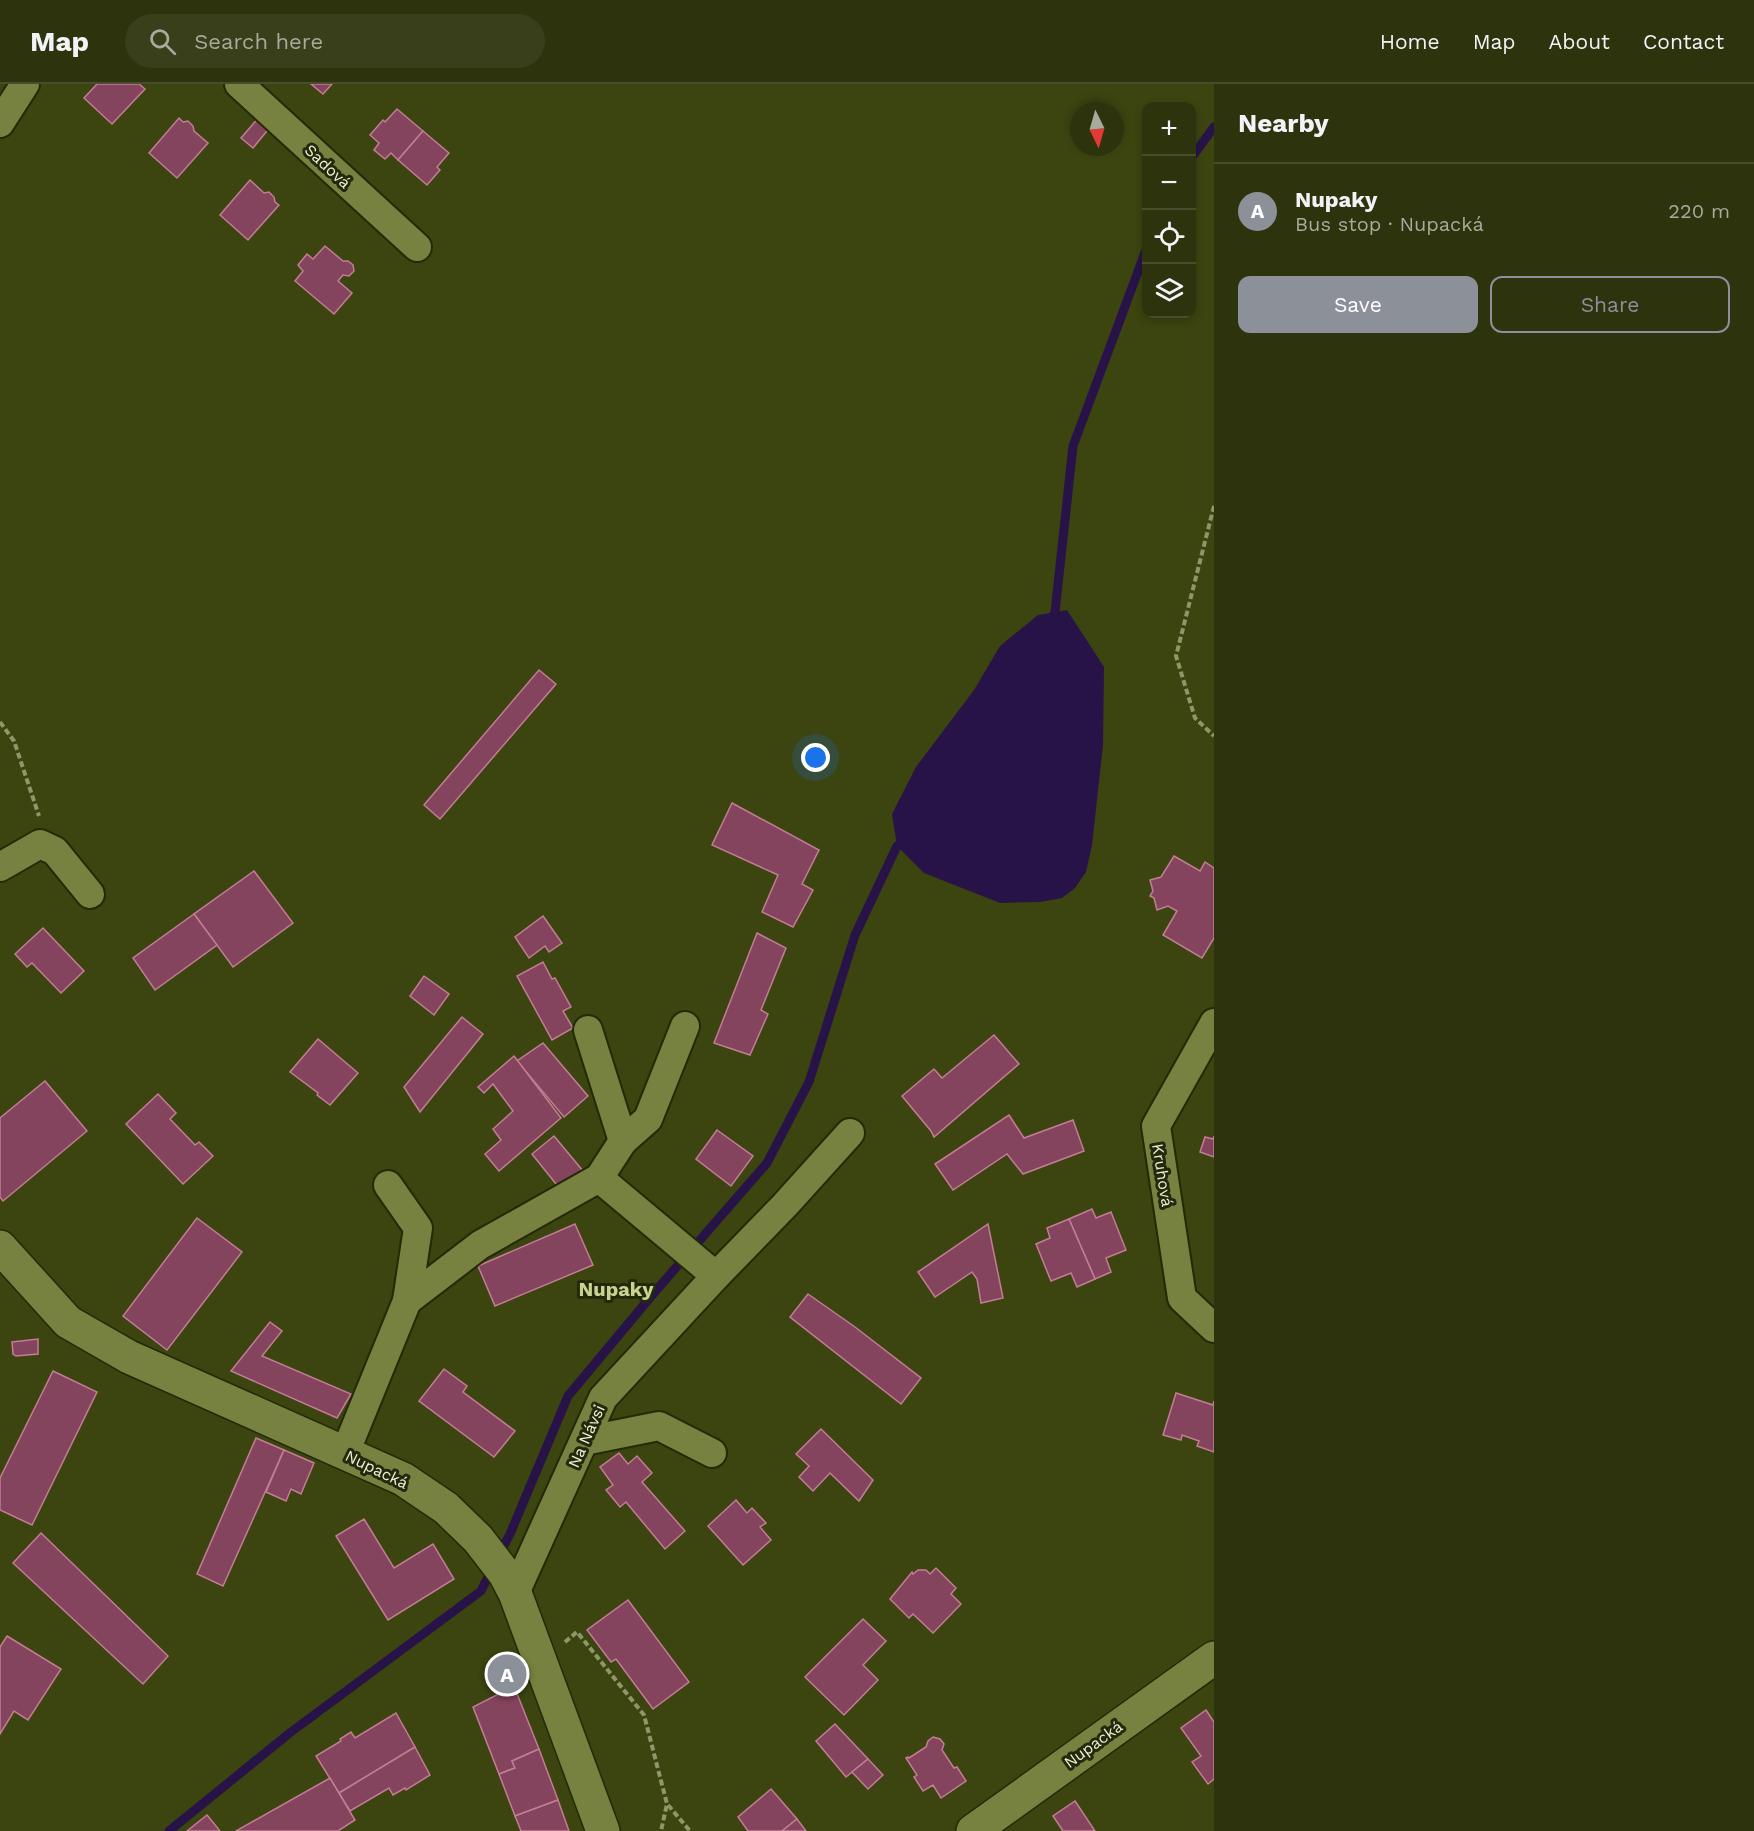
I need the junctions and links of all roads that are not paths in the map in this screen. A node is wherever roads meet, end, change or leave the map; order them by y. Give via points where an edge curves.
1 (25, 84) edge
2 (239, 84) edge
3 (0, 123) edge
4 (417, 247) dead end
5 (0, 867) edge
6 (90, 894) dead end
7 (1214, 1023) edge
8 (685, 1026) dead end
9 (588, 1030) dead end
10 (850, 1133) dead end
11 (623, 1142) junction
12 (599, 1178) junction
13 (388, 1185) dead end
14 (0, 1247) edge
15 (710, 1271) junction
16 (407, 1301) junction
17 (1214, 1328) edge
18 (584, 1441) junction
19 (345, 1453) junction
20 (712, 1453) dead end
21 (510, 1583) junction
22 (1214, 1658) edge
23 (603, 1831) edge
24 (973, 1831) edge

1 - 3 street
2 - 4 street, Sadová
5 - 6 street via 40,844 55,851
7 - 17 street, Kruhová via 1156,1126 1182,1298
8 - 11 street via 648,1119
9 - 11 street
10 - 15 street, Na Návsi via 785,1205
11 - 12 street
12 - 15 street
12 - 16 street via 480,1245
13 - 16 street via 418,1228
14 - 19 street, Nupacká via 68,1322 129,1357
15 - 18 street, Na Návsi via 603,1398
16 - 19 street
18 - 20 street via 659,1426
18 - 21 street, Na Návsi
19 - 21 street, Nupacká via 404,1479 446,1508 478,1539
21 - 23 street, Nupacká
22 - 24 street, Nupacká

